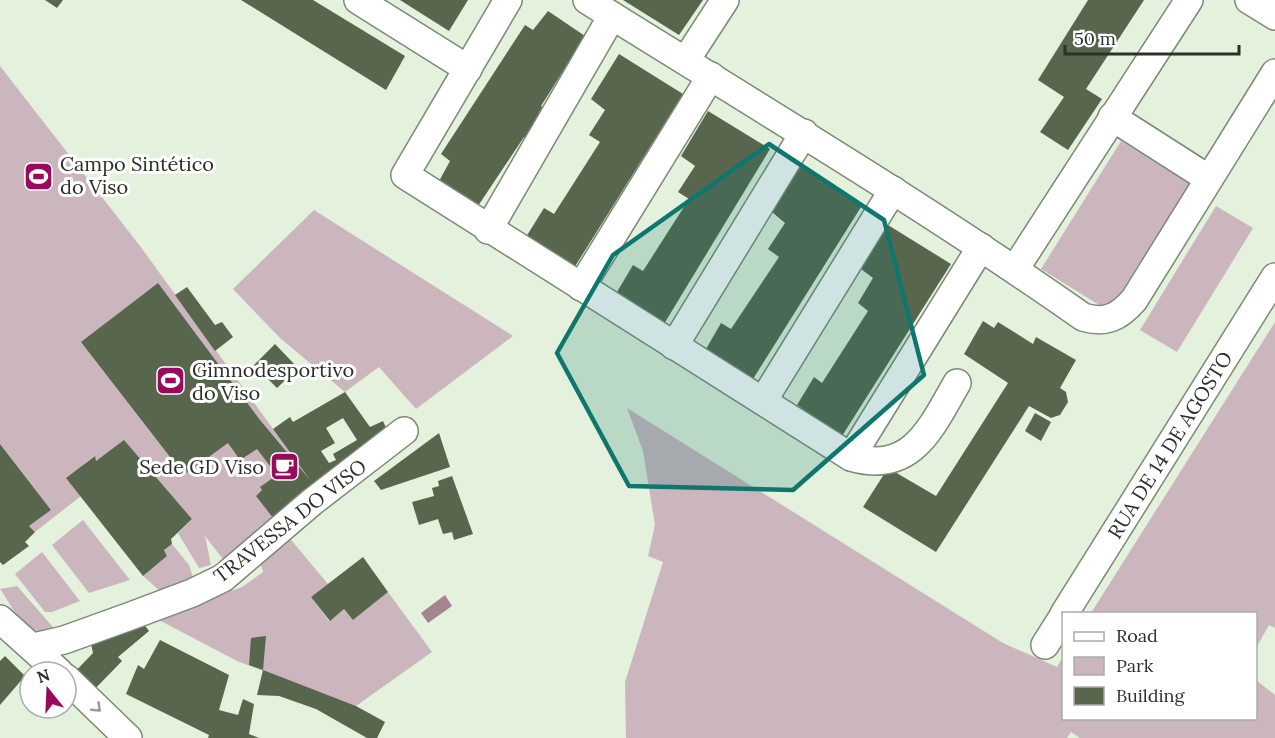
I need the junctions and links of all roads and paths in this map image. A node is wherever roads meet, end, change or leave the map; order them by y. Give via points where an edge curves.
1 (358, 0) edge
2 (508, 0) edge
3 (586, 0) edge
4 (725, 0) edge
5 (1189, 0) edge
6 (1249, 0) edge
7 (612, 16) junction
8 (1275, 16) edge
9 (686, 60) junction
10 (468, 69) junction
11 (1275, 73) edge
12 (711, 76) junction
13 (1265, 112) edge
14 (1112, 117) junction
15 (804, 133) junction
16 (1209, 179) junction
17 (893, 190) junction
18 (488, 230) junction
19 (981, 247) junction
20 (1015, 269) junction
21 (1275, 277) edge
22 (580, 286) junction
23 (674, 346) junction
24 (957, 383) dead end
25 (763, 401) junction
26 (404, 431) dead end
27 (851, 457) junction
28 (1065, 612) edge
29 (1062, 617) edge
30 (1, 621) edge
31 (1045, 645) dead end
32 (34, 647) junction
33 (47, 660) edge
34 (78, 690) edge
35 (128, 738) edge

1 - 10 street
2 - 10 street
3 - 7 street
4 - 9 street
5 - 14 street
6 - 8 street
7 - 9 street
7 - 18 street
9 - 12 street
10 - 18 street via 405,175
11 - 13 street
12 - 15 street
12 - 22 street
13 - 16 street
14 - 16 street
14 - 20 street
15 - 17 street
15 - 23 street
16 - 20 street via 1134,300 1110,320 1083,317
17 - 19 street
17 - 25 street
18 - 22 street
19 - 20 street
19 - 27 street
21 - 28 street, RUA DE 14 DE AGOSTO
22 - 23 street
23 - 25 street
24 - 27 street via 921,441 901,457 865,461
25 - 27 street
26 - 32 street, TRAVESSA DO VISO via 223,578 117,621
29 - 31 street, RUA DE 14 DE AGOSTO
30 - 32 street
32 - 33 street
34 -> 35 street

